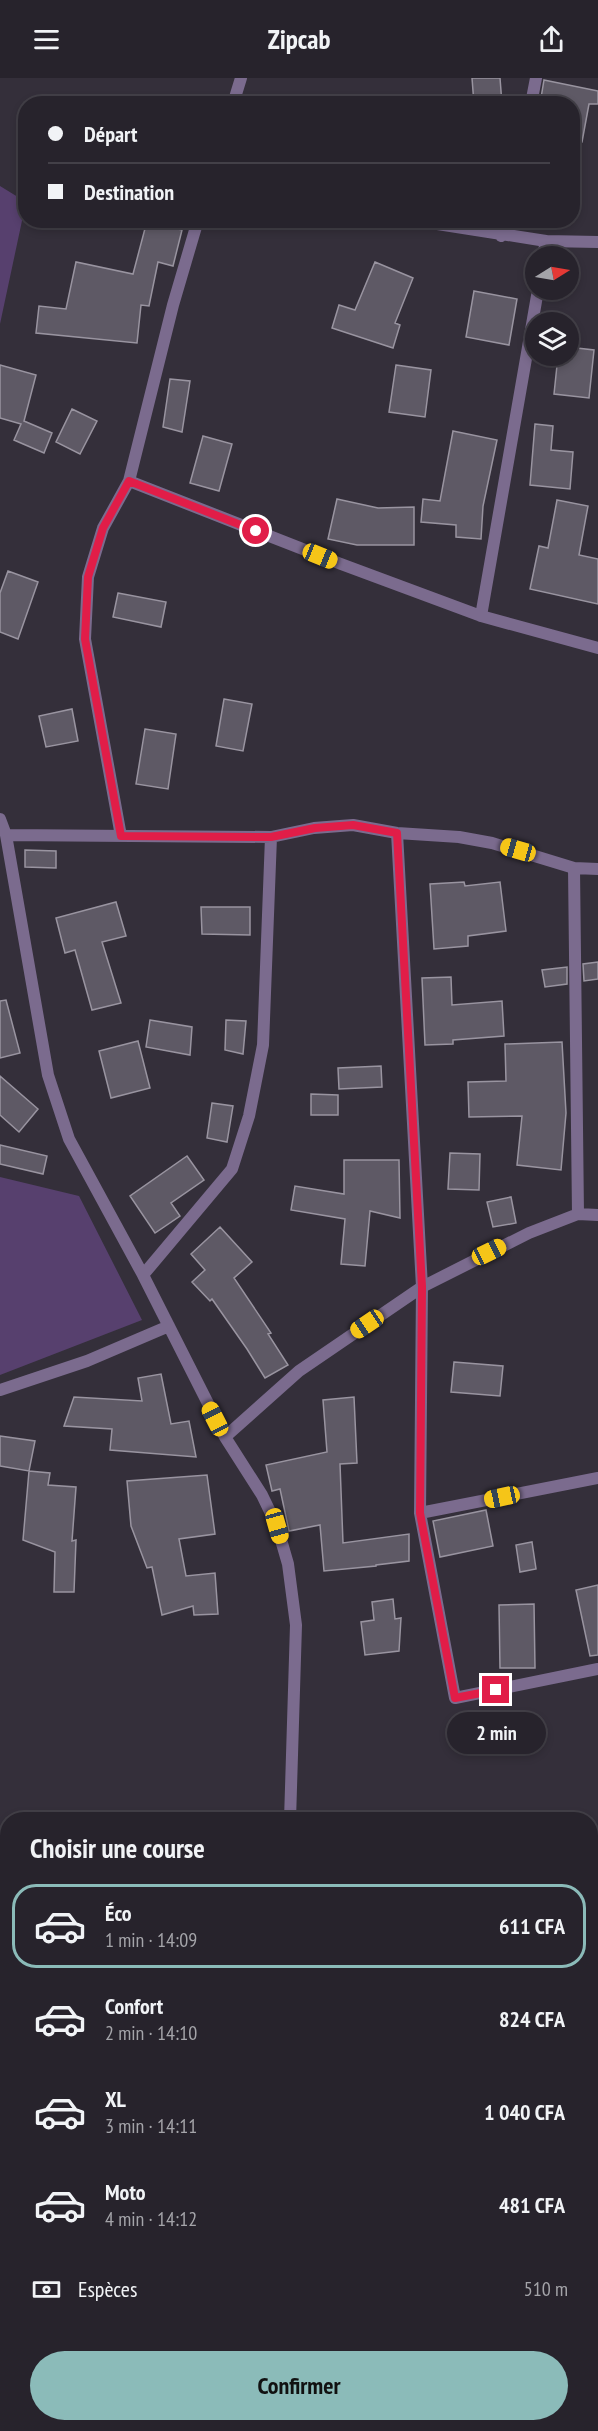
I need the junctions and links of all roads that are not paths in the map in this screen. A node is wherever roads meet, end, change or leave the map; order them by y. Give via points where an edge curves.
1 (241, 78) edge
2 (536, 78) edge
3 (235, 96) edge
4 (533, 96) edge
5 (196, 228) edge
6 (456, 228) edge
7 (503, 228) edge
8 (501, 236) junction
9 (546, 241) junction
10 (598, 242) edge
11 (545, 246) edge
12 (536, 300) edge
13 (129, 481) junction
14 (481, 616) junction
15 (598, 648) edge
16 (0, 819) edge
17 (397, 833) junction
18 (6, 835) junction
19 (121, 836) junction
20 (271, 837) junction
21 (574, 868) junction
22 (598, 869) edge
23 (578, 1214) junction
24 (598, 1215) edge
25 (143, 1275) junction
26 (422, 1287) junction
27 (169, 1326) junction
28 (0, 1390) edge
29 (225, 1437) junction
30 (598, 1478) edge
31 (420, 1513) junction
32 (598, 1670) edge
33 (290, 1812) edge

1 - 3 street
2 - 4 street
5 - 13 street
6 - 8 street
7 - 8 street
8 - 9 street
9 - 10 street
9 - 11 street
12 - 14 street
13 - 14 street
13 - 19 street via 103,528 88,577 85,639
14 - 15 street
16 - 18 street
17 - 20 street via 353,825
17 - 21 street via 492,843
17 - 26 street
18 - 19 street
18 - 25 street via 48,1075 69,1139
19 - 20 street
20 - 25 street via 263,1045 249,1116 232,1169
21 - 22 street
21 - 23 street
23 - 24 street
23 - 26 street via 529,1233
25 - 27 street
26 - 29 street via 299,1371
26 - 31 street
27 - 28 street via 87,1361
27 - 29 street
29 - 33 street via 262,1495 277,1526 288,1564 296,1625
30 - 31 street
31 - 32 street via 455,1698

